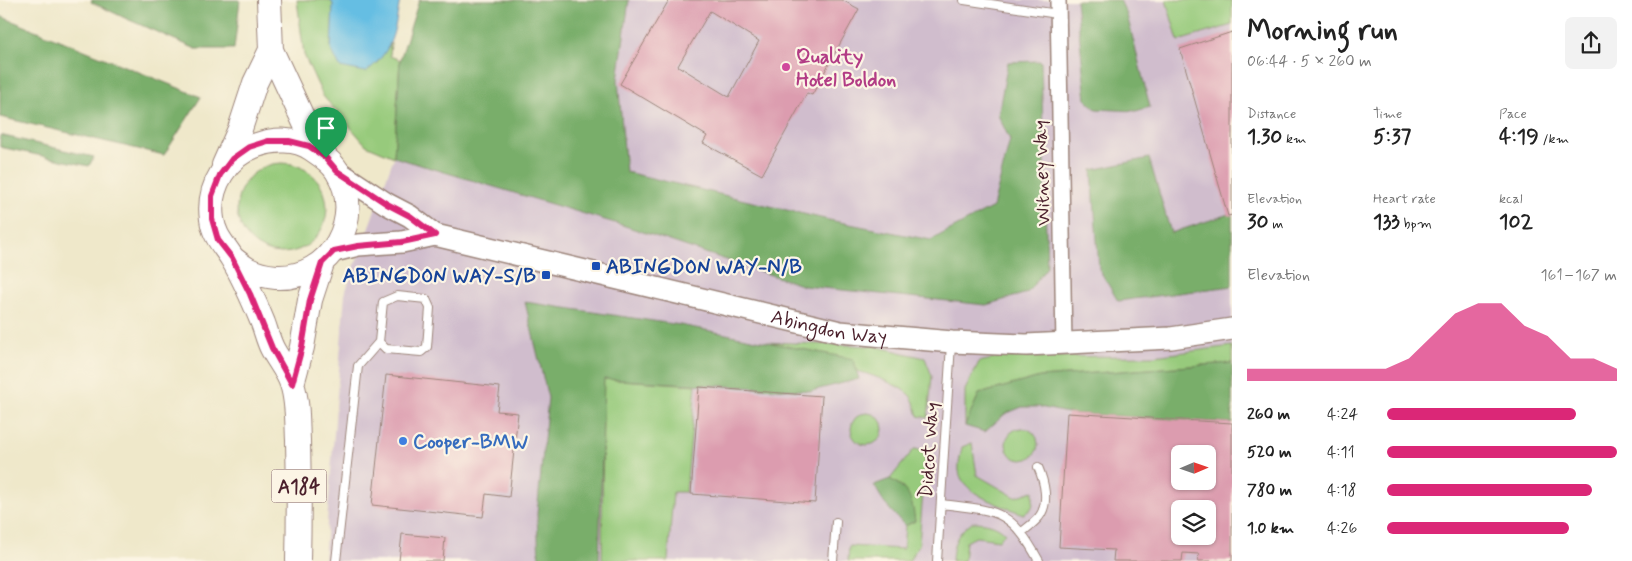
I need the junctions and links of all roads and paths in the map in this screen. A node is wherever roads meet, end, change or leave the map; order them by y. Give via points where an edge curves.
1 (269, 0) edge
2 (964, 0) edge
3 (1058, 7) edge
4 (271, 50) junction
5 (331, 165) junction
6 (220, 175) junction
7 (435, 235) junction
8 (328, 257) junction
9 (232, 258) junction
10 (1232, 330) edge
11 (379, 342) junction
12 (952, 342) junction
13 (1064, 345) junction
14 (292, 384) junction
15 (1038, 467) dead end
16 (941, 504) junction
17 (836, 522) dead end
18 (1022, 533) junction
19 (298, 561) edge
20 (336, 561) edge
21 (833, 561) edge
22 (936, 561) edge
23 (1038, 561) edge

1 - 4 main road
2 - 3 lane
3 - 13 street, Witney Way
4 - 5 main road via 310,134
4 - 6 main road
5 - 6 main road via 309,146 289,141 268,141 249,147 232,159
5 - 7 main road, Abingdon Way
5 - 8 main road via 346,190 348,212 344,233
6 - 9 main road via 212,196 212,219 218,240
7 - 8 main road, Abingdon Way via 358,246
7 - 12 main road, Abingdon Way via 840,332
8 - 9 main road via 305,273 286,277 266,276 248,270
8 - 14 main road, A184 via 310,300
9 - 14 main road, A184 via 272,348
10 - 13 main road, Abingdon Way via 1171,338
11 - 11 lane via 383,302 397,296 426,299 430,308 427,347 421,352 386,349
11 - 20 lane via 358,366
12 - 13 main road, Abingdon Way
12 - 16 lane, Didcot Way
14 - 19 main road, A184 via 297,411
15 - 18 lane via 1044,481 1045,506 1040,516
16 - 18 lane via 989,510 1004,516
16 - 22 lane, Didcot Way
17 - 21 lane
18 - 23 lane

